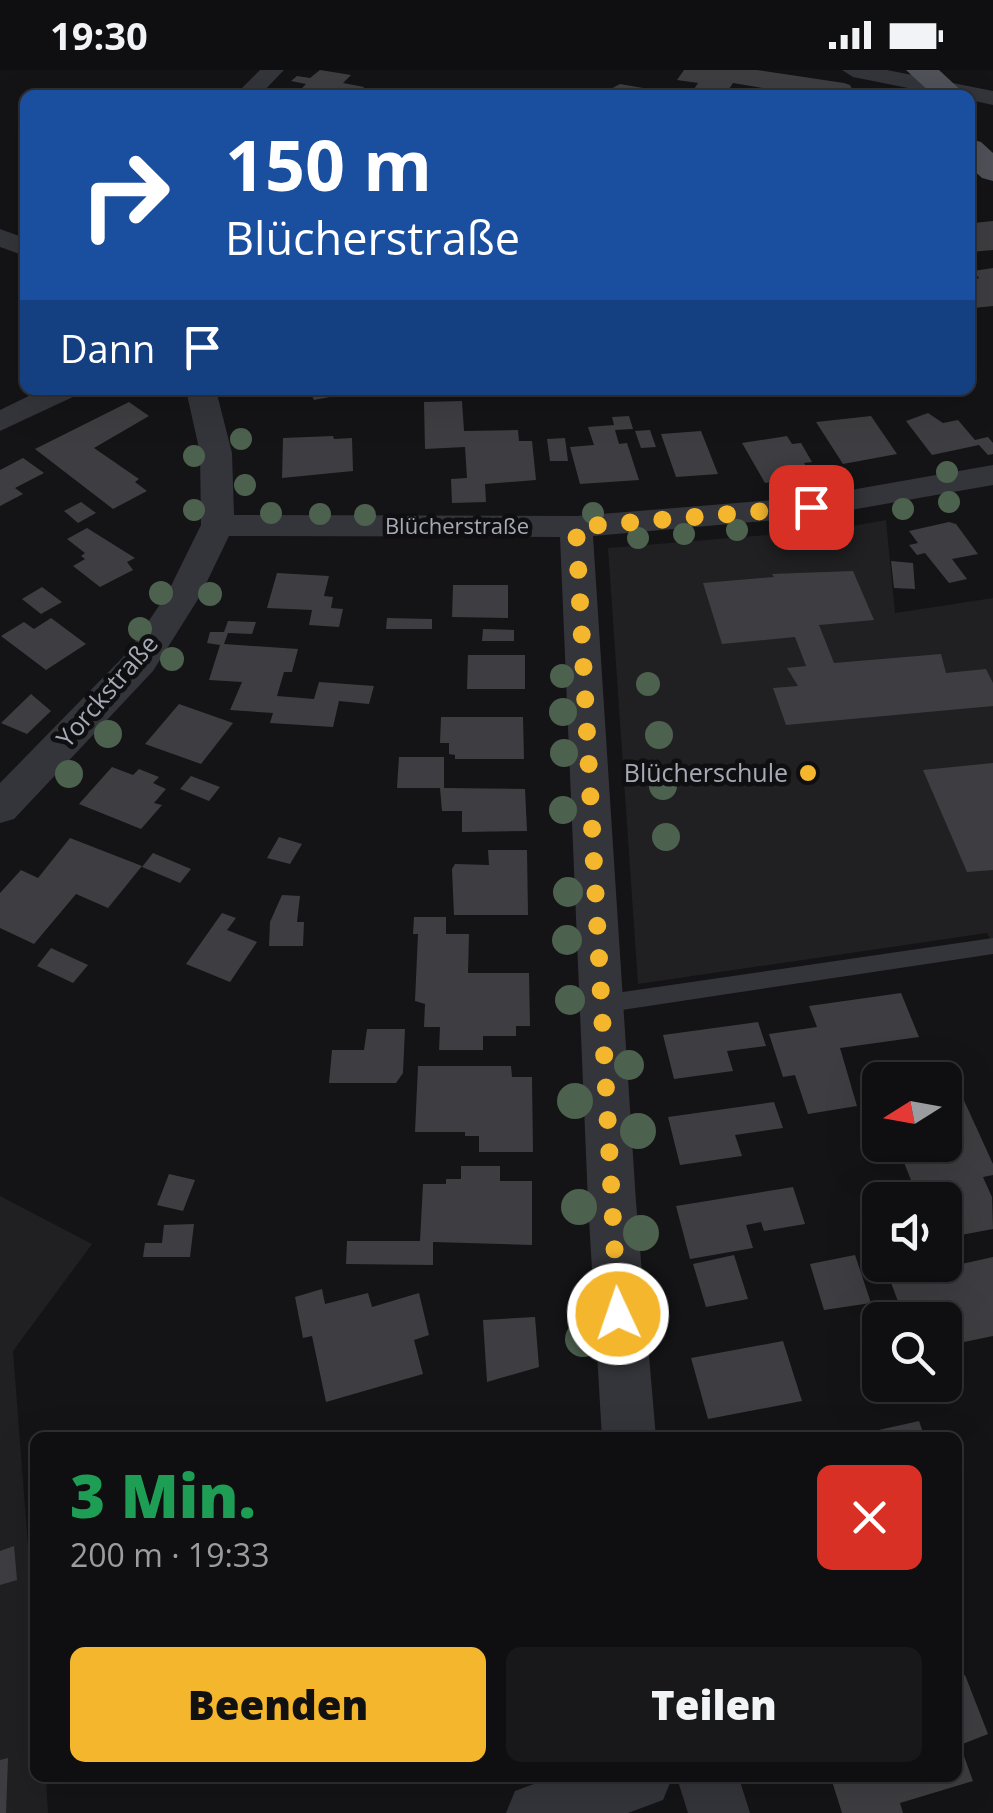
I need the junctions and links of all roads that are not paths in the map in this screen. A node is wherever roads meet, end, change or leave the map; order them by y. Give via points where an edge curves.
1 (273, 70) edge
2 (853, 70) edge
3 (893, 81) edge
4 (936, 81) edge
5 (993, 82) edge
6 (251, 90) edge
7 (966, 90) edge
8 (54, 395) edge
9 (202, 395) edge
10 (0, 422) edge
11 (993, 475) edge
12 (218, 526) junction
13 (576, 527) junction
14 (0, 808) edge
15 (993, 946) edge
16 (602, 1004) junction
17 (629, 1432) edge
18 (629, 1782) edge
19 (709, 1782) edge
20 (536, 1813) edge
21 (719, 1813) edge

1 - 6 street
2 - 3 street
3 - 4 street
4 - 5 street
4 - 7 street
8 - 10 street
9 - 12 street, Yorckstraße via 216,453
11 - 13 street, Blücherstraße via 811,507
12 - 13 street, Blücherstraße
12 - 14 street, Yorckstraße via 140,662
13 - 16 street
15 - 16 lane
16 - 17 street
18 - 20 street
19 - 21 street

